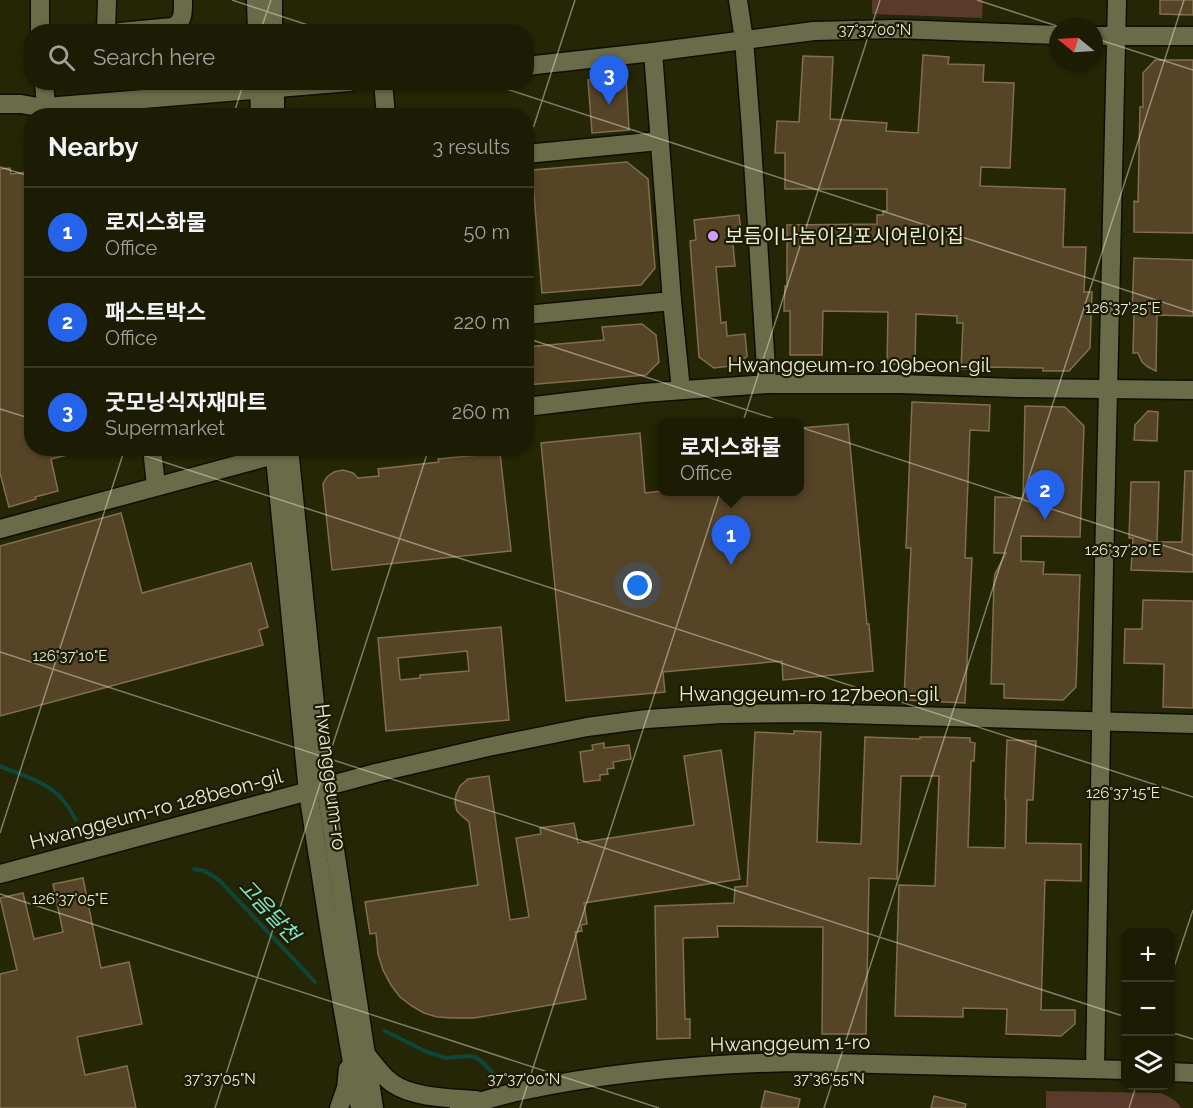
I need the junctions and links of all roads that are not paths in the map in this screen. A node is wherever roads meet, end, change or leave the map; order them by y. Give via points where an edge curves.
1 (40, 0) edge
2 (107, 0) edge
3 (183, 0) edge
4 (256, 0) edge
5 (273, 0) edge
6 (738, 0) edge
7 (1117, 0) edge
8 (40, 24) edge
9 (106, 24) edge
10 (179, 24) edge
11 (257, 24) edge
12 (273, 24) edge
13 (1049, 35) edge
14 (1103, 36) edge
15 (1193, 36) edge
16 (1115, 37) junction
17 (744, 40) junction
18 (653, 52) junction
19 (534, 65) edge
20 (45, 90) edge
21 (243, 90) edge
22 (266, 90) edge
23 (268, 90) edge
24 (384, 90) edge
25 (0, 104) edge
26 (46, 107) junction
27 (133, 108) edge
28 (262, 108) edge
29 (273, 108) edge
30 (385, 108) edge
31 (659, 141) junction
32 (534, 153) edge
33 (672, 301) junction
34 (534, 314) edge
35 (767, 384) junction
36 (1108, 389) junction
37 (681, 390) junction
38 (1193, 390) edge
39 (534, 406) edge
40 (153, 456) edge
41 (264, 456) edge
42 (286, 456) edge
43 (156, 486) junction
44 (0, 529) edge
45 (1102, 721) junction
46 (1193, 724) edge
47 (316, 790) junction
48 (0, 874) edge
49 (357, 1051) junction
50 (1095, 1068) junction
51 (1121, 1070) edge
52 (1175, 1072) edge
53 (1193, 1073) edge
54 (477, 1104) edge
55 (339, 1108) edge
56 (360, 1108) edge
57 (374, 1108) edge
58 (459, 1108) edge

1 - 8 street
2 - 9 street
3 - 10 street
4 - 11 street
5 - 12 street
6 - 17 street
7 - 16 street
13 - 17 street via 856,29
14 - 16 street
15 - 16 street
16 - 36 street
17 - 18 street
17 - 35 street
18 - 19 street
18 - 31 street
20 - 26 street
21 - 27 street
22 - 28 street
23 - 29 street
24 - 30 street
25 - 26 street
26 - 27 street
31 - 32 street
31 - 33 street
33 - 34 street
33 - 37 street
35 - 36 street, Hwanggeum-ro 109beon-gil
35 - 37 street, Hwanggeum-ro 109beon-gil
36 - 38 street, Hwanggeum-ro 109beon-gil
36 - 45 street
37 - 39 street, Hwanggeum-ro 109beon-gil
40 - 43 street
41 - 43 street
42 - 47 street, Hwanggeum-ro via 314,698
43 - 44 street
45 - 46 street, Hwanggeum-ro 127beon-gil
45 - 47 street, Hwanggeum-ro 127beon-gil via 811,713 666,717 587,727 488,747
45 - 50 street
47 - 48 street, Hwanggeum-ro 128beon-gil
47 - 49 street, Hwanggeum-ro
49 - 54 street via 399,1087
49 - 55 street
49 - 56 street, Hwanggeum-ro
49 - 57 street, Hwanggeum-ro
50 - 51 street, Hwanggeum 1-ro
50 - 54 street, Hwanggeum 1-ro via 739,1063 612,1075 519,1091
52 - 53 street
54 - 58 street, Hwanggeum 1-ro

